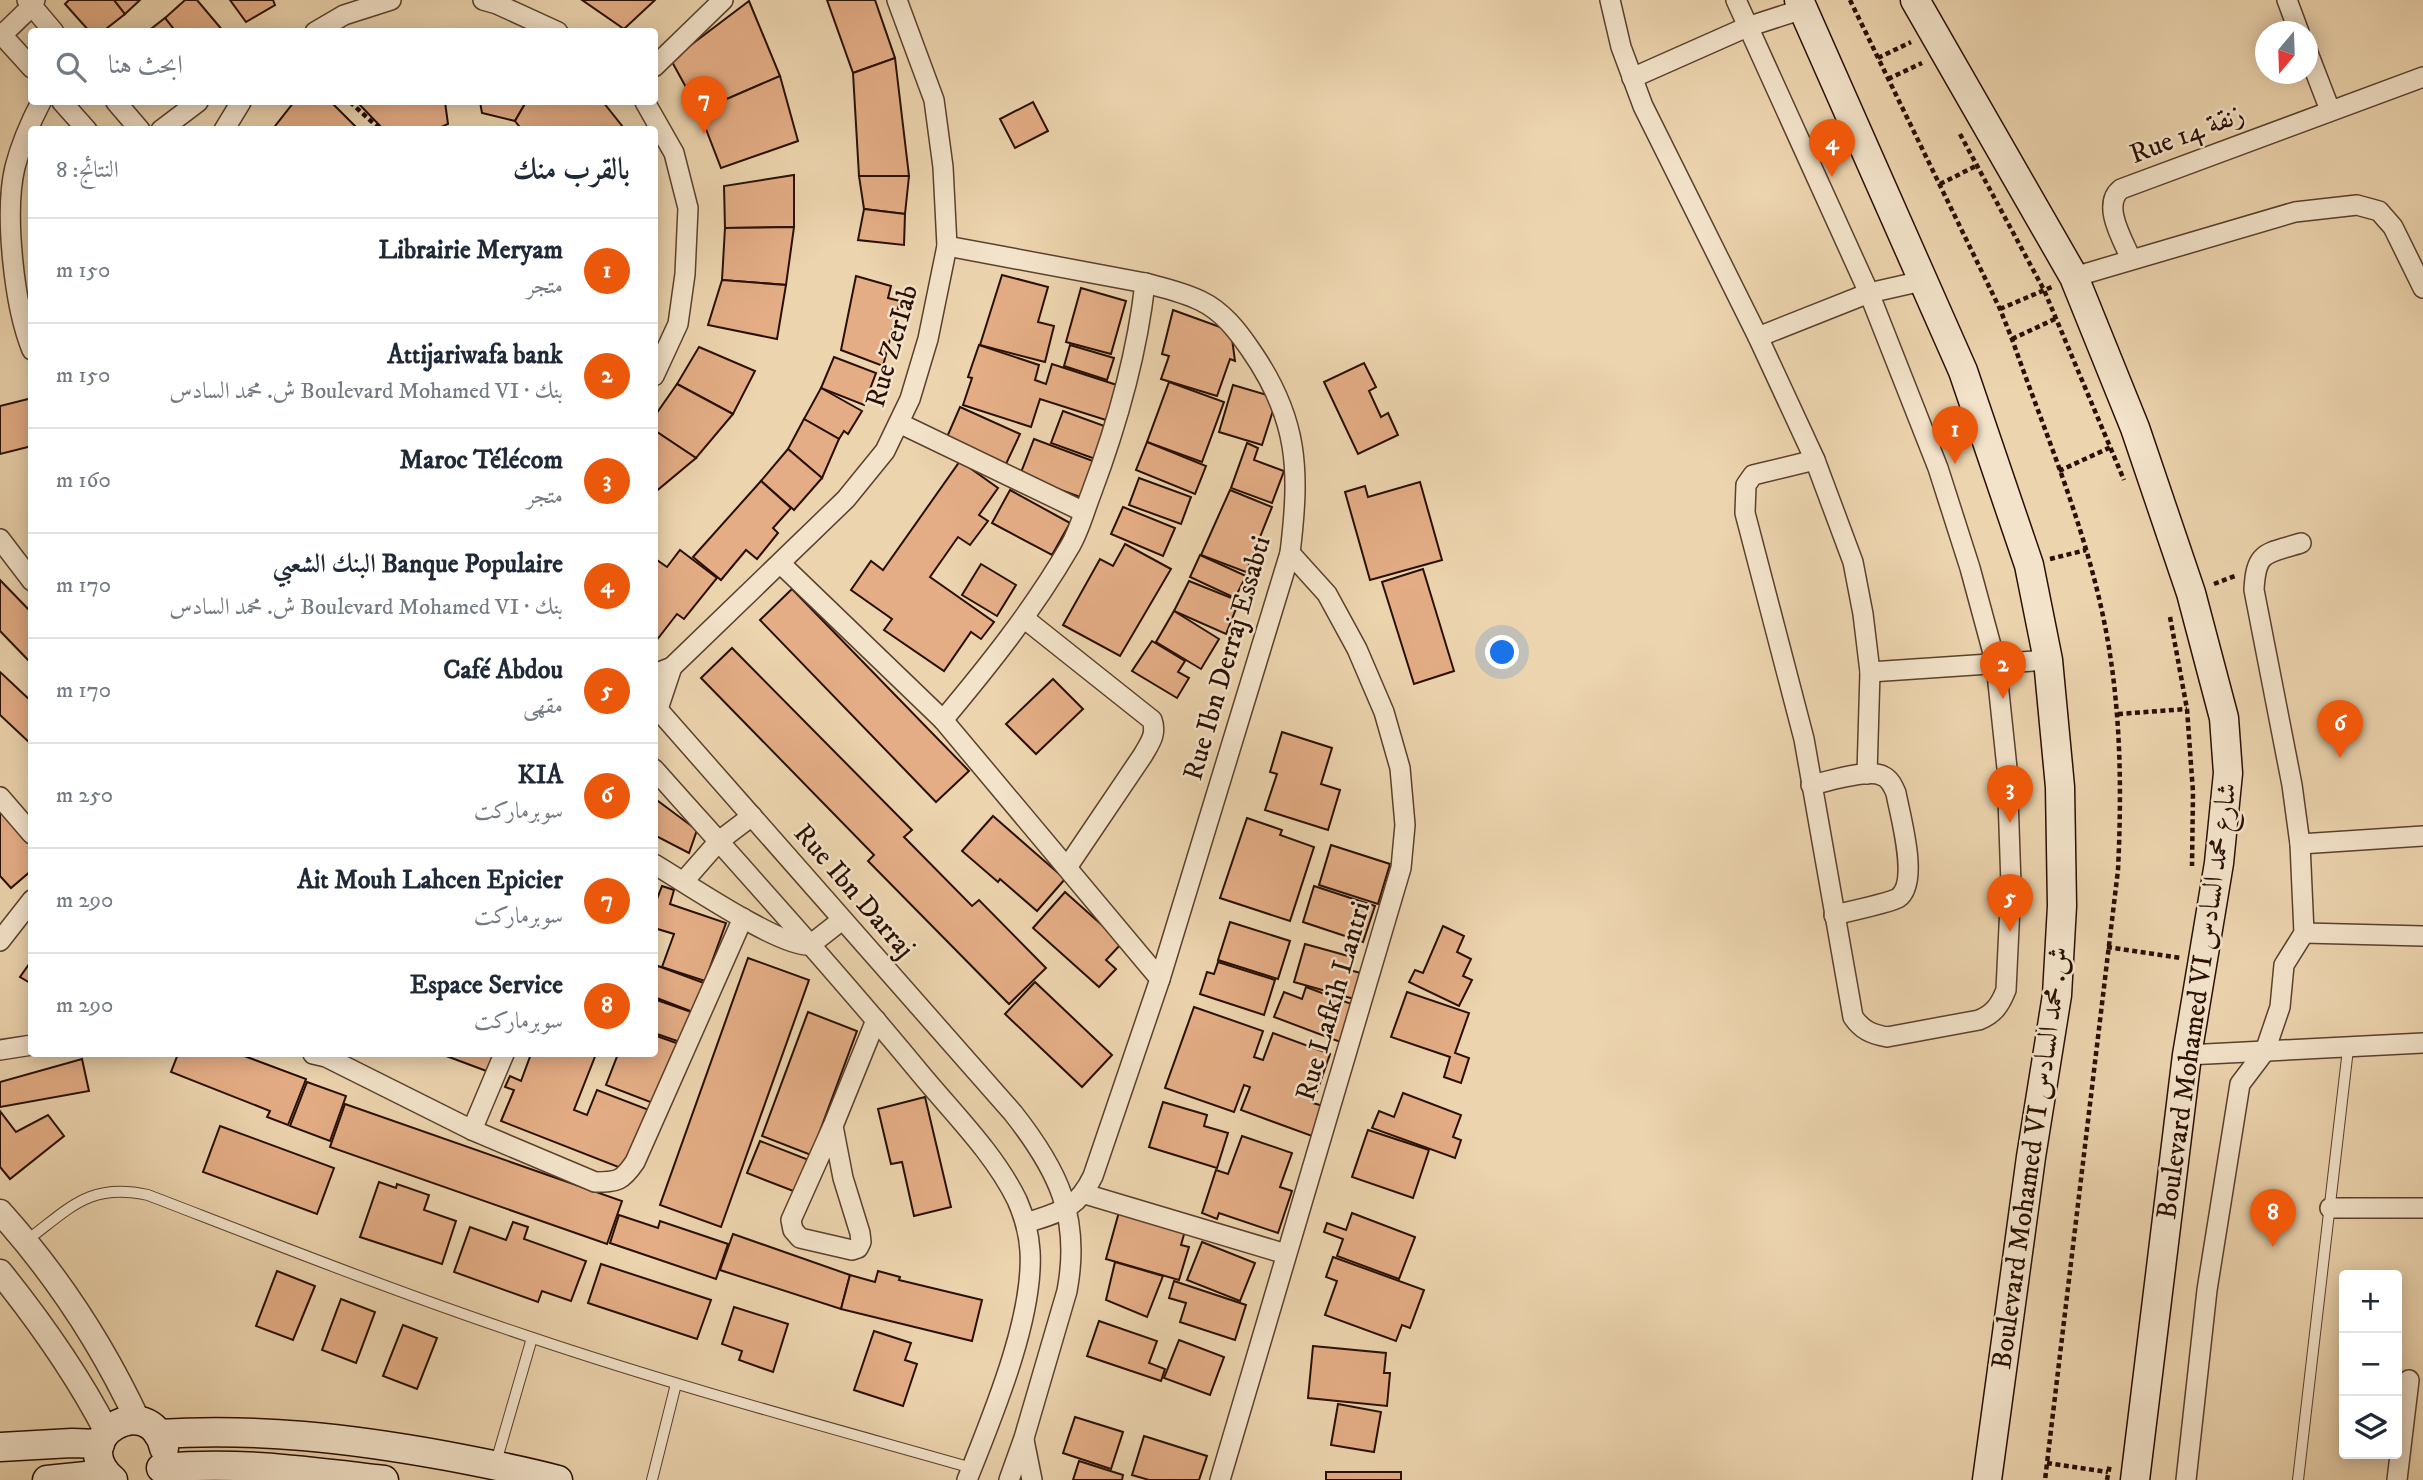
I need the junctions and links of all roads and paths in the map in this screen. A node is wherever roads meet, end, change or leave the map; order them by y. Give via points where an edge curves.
1 (391, 0) edge
2 (483, 0) edge
3 (723, 0) edge
4 (897, 0) edge
5 (1609, 0) edge
6 (1736, 0) edge
7 (1915, 0) edge
8 (2287, 0) edge
9 (31, 2) edge
10 (1801, 4) edge
11 (2295, 21) edge
12 (1747, 27) junction
13 (51, 28) edge
14 (322, 28) edge
15 (549, 28) edge
16 (1905, 31) dead end
17 (1, 34) edge
18 (1910, 42) junction
19 (1878, 58) dead end
20 (1922, 62) junction
21 (658, 63) edge
22 (28, 64) edge
23 (1928, 74) dead end
24 (2423, 77) edge
25 (1632, 78) junction
26 (2318, 78) edge
27 (1888, 79) dead end
28 (39, 105) edge
29 (64, 105) edge
30 (119, 105) edge
31 (194, 105) edge
32 (239, 105) edge
33 (353, 105) edge
34 (647, 105) edge
35 (2330, 110) junction
36 (29, 126) edge
37 (83, 126) edge
38 (137, 126) edge
39 (166, 126) edge
40 (226, 126) edge
41 (377, 126) edge
42 (28, 127) edge
43 (1959, 131) dead end
44 (1978, 166) junction
45 (1940, 184) dead end
46 (947, 246) junction
47 (2131, 259) junction
48 (2074, 277) junction
49 (1922, 281) junction
50 (1145, 283) junction
51 (2423, 288) edge
52 (2044, 290) junction
53 (1869, 293) junction
54 (2000, 309) dead end
55 (2057, 318) junction
56 (28, 335) edge
57 (1758, 337) junction
58 (2012, 339) dead end
59 (658, 367) edge
60 (899, 423) junction
61 (2111, 447) junction
62 (1815, 460) junction
63 (2059, 471) dead end
64 (2126, 484) dead end
65 (1084, 512) junction
66 (0, 539) edge
67 (2301, 543) dead end
68 (2086, 550) dead end
69 (1290, 553) junction
70 (781, 564) junction
71 (2029, 565) junction
72 (28, 576) edge
73 (2168, 611) dead end
74 (1025, 619) junction
75 (2048, 660) junction
76 (1996, 664) junction
77 (663, 671) edge
78 (1870, 671) junction
79 (658, 698) edge
80 (2187, 709) junction
81 (658, 711) edge
82 (2118, 714) dead end
83 (943, 720) junction
84 (658, 773) edge
85 (1867, 774) junction
86 (1811, 785) junction
87 (0, 797) edge
88 (752, 816) junction
89 (28, 829) edge
90 (2423, 836) edge
91 (719, 841) junction
92 (2300, 844) junction
93 (658, 866) edge
94 (1068, 866) junction
95 (2192, 875) dead end
96 (684, 881) junction
97 (28, 905) edge
98 (1834, 915) junction
99 (743, 918) junction
100 (842, 920) junction
101 (2304, 933) junction
102 (2423, 936) edge
103 (0, 942) edge
104 (810, 945) junction
105 (2107, 947) dead end
106 (2182, 958) dead end
107 (1160, 979) junction
108 (876, 1020) junction
109 (2423, 1044) edge
110 (28, 1046) edge
111 (2348, 1049) junction
112 (0, 1050) edge
113 (2265, 1051) junction
114 (2187, 1055) junction
115 (326, 1057) edge
116 (503, 1057) edge
117 (834, 1126) junction
118 (472, 1130) junction
119 (1085, 1194) junction
120 (2330, 1208) junction
121 (2423, 1208) edge
122 (1067, 1209) junction
123 (0, 1212) edge
124 (1026, 1223) junction
125 (26, 1241) junction
126 (1286, 1254) junction
127 (0, 1272) edge
128 (532, 1338) junction
129 (2409, 1380) dead end
130 (676, 1384) junction
131 (148, 1427) junction
132 (103, 1438) junction
133 (1024, 1438) junction
134 (0, 1447) edge
135 (2047, 1463) dead end
136 (495, 1465) junction
137 (969, 1474) edge
138 (156, 1476) edge
139 (2122, 1476) edge
140 (110, 1477) edge
141 (47, 1480) edge
142 (384, 1480) edge
143 (558, 1480) edge
144 (652, 1480) edge
145 (1009, 1480) edge
146 (1032, 1480) edge
147 (1220, 1480) edge
148 (1987, 1480) edge
149 (2186, 1480) edge
150 (2298, 1480) edge
151 (2397, 1480) edge

1 - 14 street via 344,15
2 - 15 street
3 - 21 street
4 - 46 street, Rue ZerIab via 934,100
5 - 25 street
6 - 12 street
7 - 48 main road, Boulevard Mohamed VI شارع محمد السادس
8 - 11 street
9 - 13 street
9 - 17 street
10 - 12 street
10 - 49 main road, Boulevard Mohamed VI ش. محمد السادس
12 - 25 street
12 - 53 street
16 - 18 path
17 - 22 street
18 - 19 path
18 - 20 path
20 - 23 path
20 - 27 path
24 - 35 street, Rue 14 زنقة
25 - 57 street via 1661,146
26 - 35 street
28 - 36 street
29 - 37 street
30 - 38 street
31 - 39 street
32 - 40 street
33 - 41 path
34 - 59 street via 674,153 688,208 678,324
35 - 47 street, Rue 14 زنقة via 2121,189 2112,202 2113,213
42 - 56 street via 11,199 12,256
43 - 44 path
44 - 45 path
44 - 52 path
46 - 50 street, Rue Ibn Derraj Essabti
46 - 60 street, Rue ZerIab via 928,339
47 - 48 street
47 - 51 street via 2295,212 2357,205 2379,211 2393,227
48 - 52 path
48 - 114 main road, Boulevard Mohamed VI شارع محمد السادس via 2134,428 2191,593 2224,718 2228,773 2219,863
49 - 53 street
49 - 71 main road, Boulevard Mohamed VI ش. محمد السادس via 1963,371
50 - 65 street via 1124,399
50 - 69 street, Rue Ibn Derraj Essabti via 1203,301 1234,327 1261,364 1281,402 1293,446 1297,498
52 - 54 path
52 - 55 path
53 - 57 street
53 - 76 street via 1938,468
55 - 58 path
55 - 61 path
57 - 62 street
60 - 65 street
60 - 70 street, Rue ZerIab via 885,451 846,499
61 - 63 path
61 - 64 path
62 - 78 street via 1853,562
62 - 86 street via 1753,475 1744,495 1804,739
65 - 74 street via 1071,545
66 - 72 street
67 - 92 street via 2264,554 2255,568 2254,590
68 - 71 path
69 - 107 street, Rue Ibn Derraj Essabti
69 - 126 street, Rue Lafkih Lantri via 1327,594 1374,687 1400,768 1405,825 1401,868
70 - 77 street, Rue ZerIab
70 - 83 street
71 - 75 main road, Boulevard Mohamed VI ش. محمد السادس
73 - 80 path
74 - 83 street
74 - 94 street via 1152,720 1155,729 1143,755
75 - 76 street
75 - 148 main road, Boulevard Mohamed VI ش. محمد السادس via 2060,787 2062,906 2057,995
76 - 78 street
76 - 98 street via 2007,768 2011,885 2006,990 2001,1003 1979,1020 1887,1037 1873,1035 1853,1017
77 - 79 street, Rue ZerIab
78 - 85 street
80 - 82 path
80 - 95 path
81 - 88 street, Rue Ibn Darraj
83 - 94 street
84 - 91 street
85 - 86 street
85 - 98 street via 1881,775 1896,793 1910,873 1897,898
86 - 98 street
87 - 89 street
88 - 91 street
88 - 100 street, Rue Ibn Darraj
90 - 92 street
91 - 96 street
91 - 104 street
92 - 101 street
93 - 96 street
94 - 107 street
96 - 99 street
97 - 103 street
99 - 104 street via 793,943
99 - 118 street via 624,1178 594,1182
100 - 104 street
100 - 122 street, Rue Ibn Darraj via 1013,1113 1052,1168
101 - 102 street
101 - 113 street via 2284,965 2280,1007
104 - 108 street
105 - 106 path
107 - 119 street, Rue Ibn Derraj Essabti
108 - 117 street
108 - 124 street via 996,1165
109 - 111 street
110 - 112 street
111 - 113 street
111 - 120 lane
113 - 114 street
113 - 149 street via 2240,1084 2207,1290
114 - 139 main road, Boulevard Mohamed VI شارع محمد السادس
115 - 118 street
116 - 118 street
117 - 117 street via 791,1220 800,1238 852,1250 861,1242 860,1233 843,1178
119 - 122 street, Rue Ibn Derraj Essabti
119 - 126 street
120 - 121 street
120 - 150 lane
122 - 124 street, Rue Ibn Derraj Essabti
122 - 133 street, Rue Ibn Darraj via 1072,1247 1069,1281
123 - 125 street
124 - 137 street via 1030,1281 1024,1312
125 - 128 lane via 78,1202 103,1191 126,1190
125 - 131 street
126 - 147 street, Rue Lafkih Lantri
127 - 132 street via 77,1376
128 - 130 lane
128 - 136 lane
129 - 151 street
130 - 137 lane
130 - 144 lane
131 - 132 main road via 122,1421
131 - 136 main road via 265,1432 380,1444
131 - 138 main road via 164,1452
132 - 134 main road
132 - 140 main road via 99,1458
133 - 145 street, Rue Ibn Darraj
133 - 146 street
135 - 139 path
136 - 143 main road
138 - 142 main road via 208,1464
140 - 141 main road

